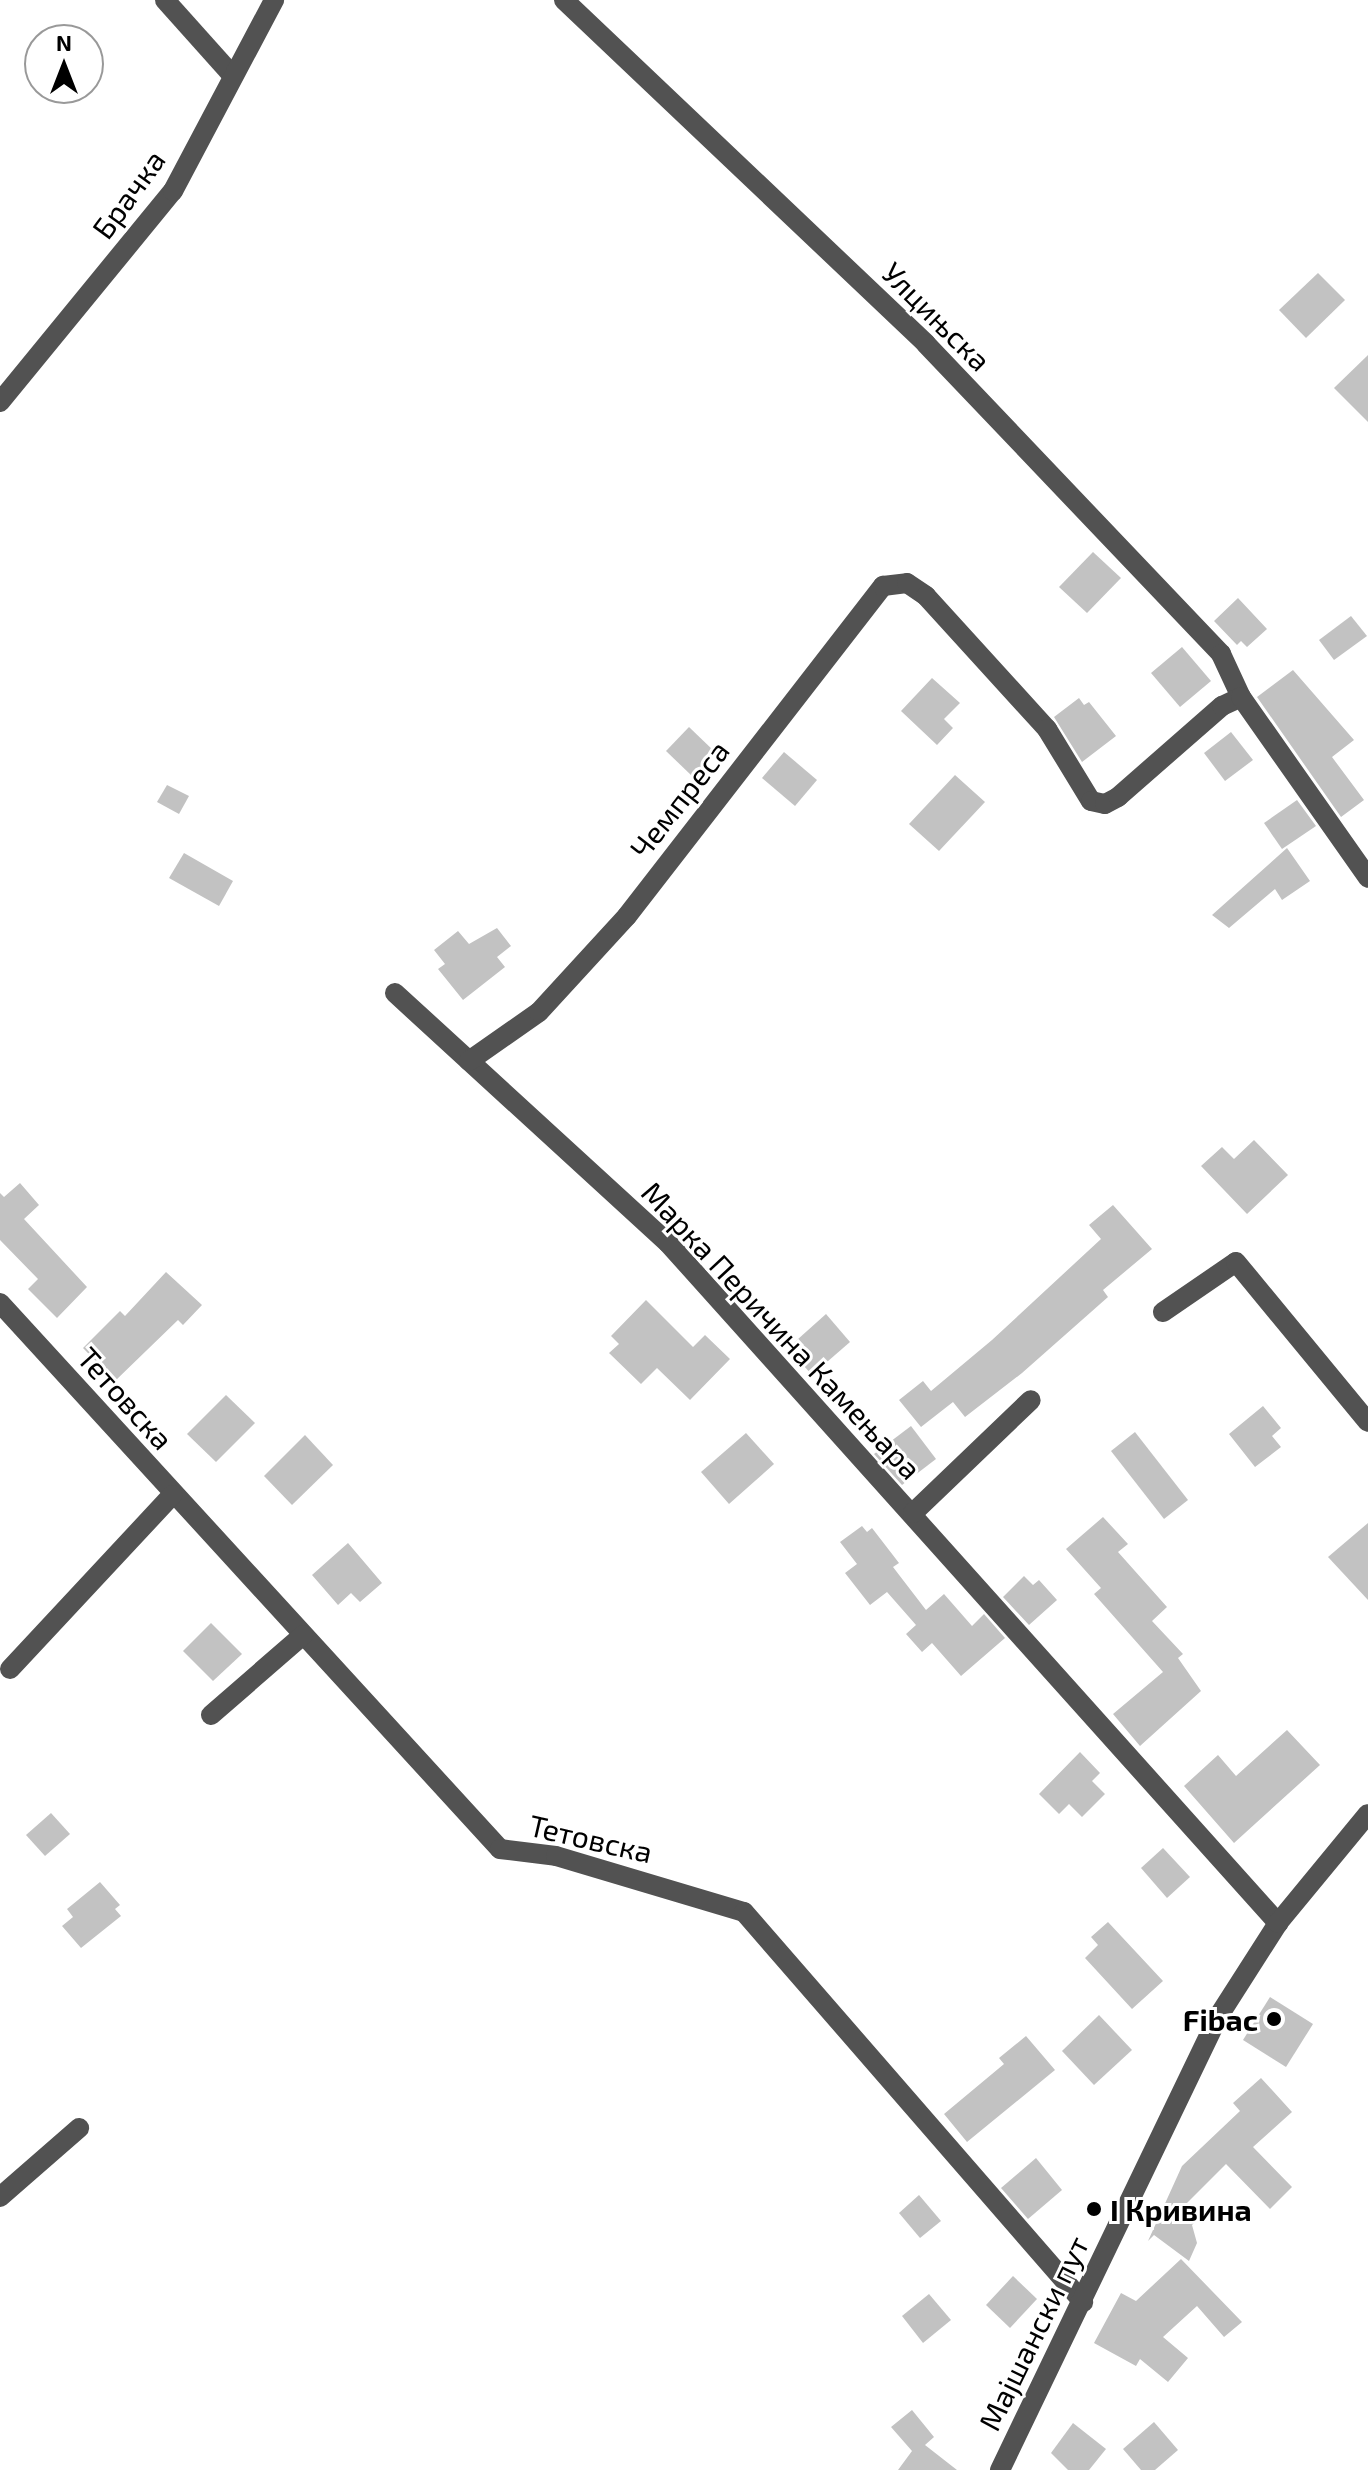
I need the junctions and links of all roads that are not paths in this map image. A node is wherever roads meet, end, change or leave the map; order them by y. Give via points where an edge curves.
1 (165, 0) edge
2 (274, 0) edge
3 (564, 0) edge
4 (233, 76) junction
5 (0, 402) edge
6 (1241, 697) junction
7 (1368, 878) edge
8 (395, 993) dead end
9 (469, 1061) junction
10 (0, 1303) edge
11 (1163, 1312) dead end
12 (1031, 1400) dead end
13 (1368, 1422) edge
14 (172, 1495) junction
15 (913, 1513) junction
16 (303, 1635) junction
17 (10, 1669) dead end
18 (211, 1715) dead end
19 (1368, 1814) edge
20 (1278, 1923) junction
21 (79, 2128) dead end
22 (0, 2197) edge
23 (1083, 2302) junction
24 (1000, 2470) edge

1 - 4 street
2 - 4 street, Брачка
3 - 6 street, Улцињска via 926,344 1221,654
4 - 5 street, Брачка via 173,191
6 - 7 street, Улцињска
6 - 9 street, Чемпреса via 1222,706 1118,797 1105,804 1091,801 1047,729 926,596 907,583 883,586 627,916 539,1012
8 - 9 street, Марка Перичина Камењара
9 - 15 street, Марка Перичина Камењара via 668,1243
10 - 14 street, Тетовска
11 - 13 street via 1236,1262
12 - 15 street, Марка Перичина Камењара
14 - 16 street, Тетовска
14 - 17 street
15 - 20 street, Марка Перичина Камењара
16 - 18 street
16 - 23 street, Тетовска via 500,1849 556,1856 744,1912
19 - 20 street, Мајшански пут
20 - 23 street, Мајшански пут via 1218,2017
21 - 22 street
23 - 24 street, Мајшански пут

